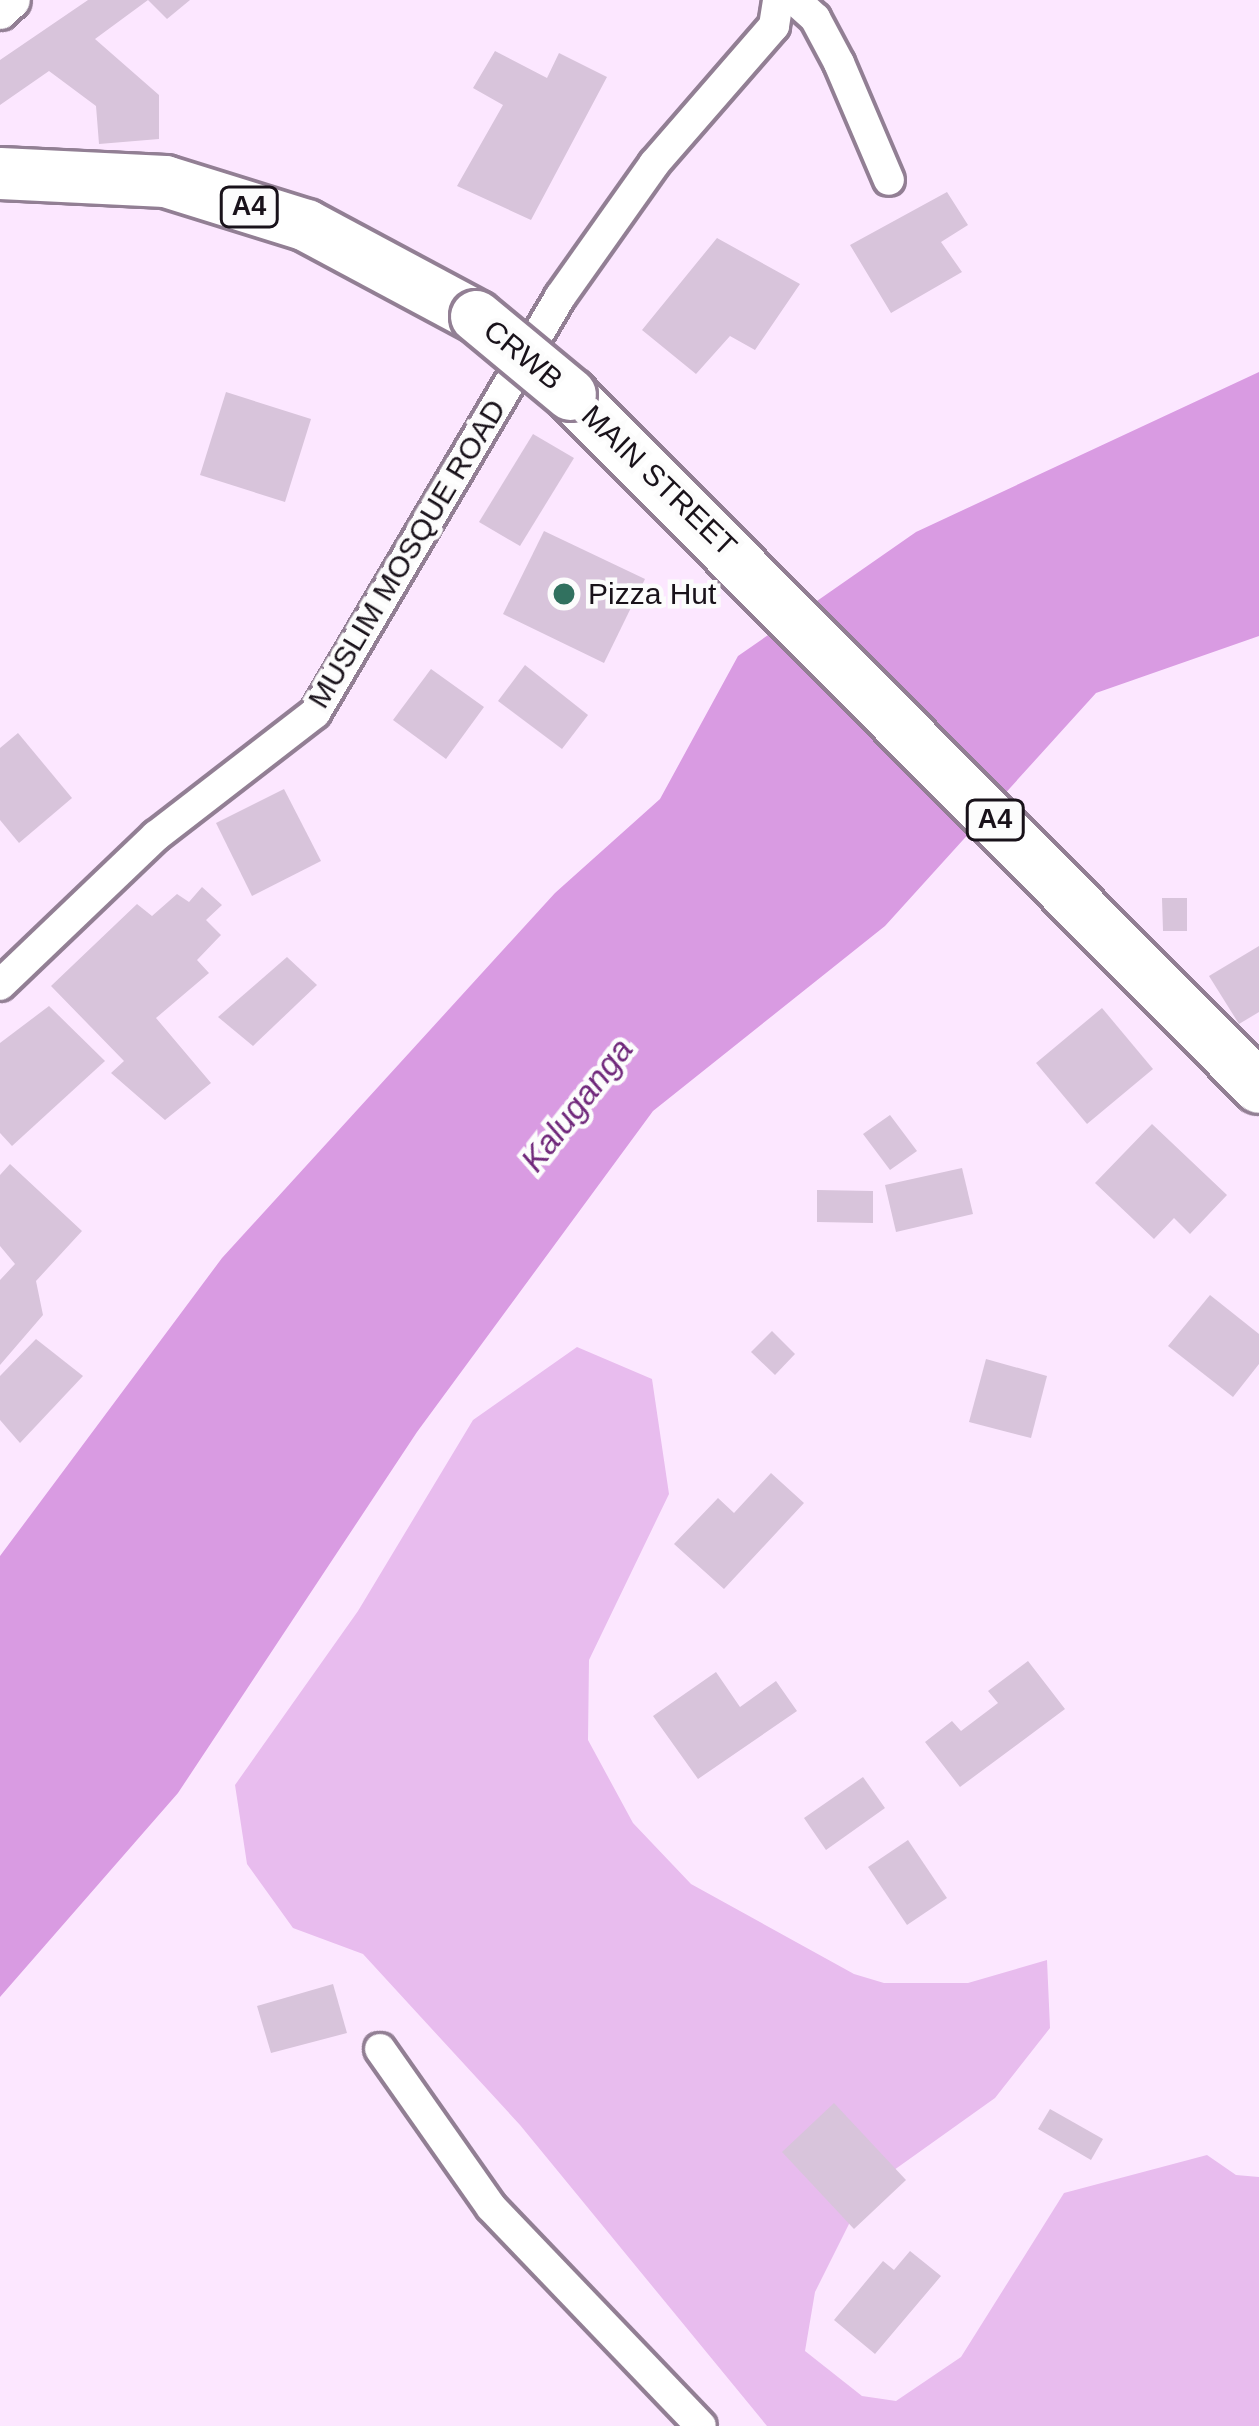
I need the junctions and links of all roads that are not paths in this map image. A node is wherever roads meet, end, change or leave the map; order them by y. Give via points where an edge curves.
1 (12, 0) edge
2 (778, 0) edge
3 (795, 0) edge
4 (0, 11) edge
5 (0, 173) edge
6 (889, 180) dead end
7 (570, 394) joint
8 (0, 985) edge
9 (1251, 1079) edge
10 (380, 2049) dead end
11 (700, 2426) edge

1 - 4 street
2 - 8 street, MUSLIM MOSQUE ROAD via 774,26 654,164 560,297 315,713 156,836
3 - 6 street via 815,18 839,63
5 - 7 highway, CRWB / A4, bridge via 165,181 306,225 476,316
7 - 9 highway, MAIN STREET / A4
10 - 11 street via 491,2206

